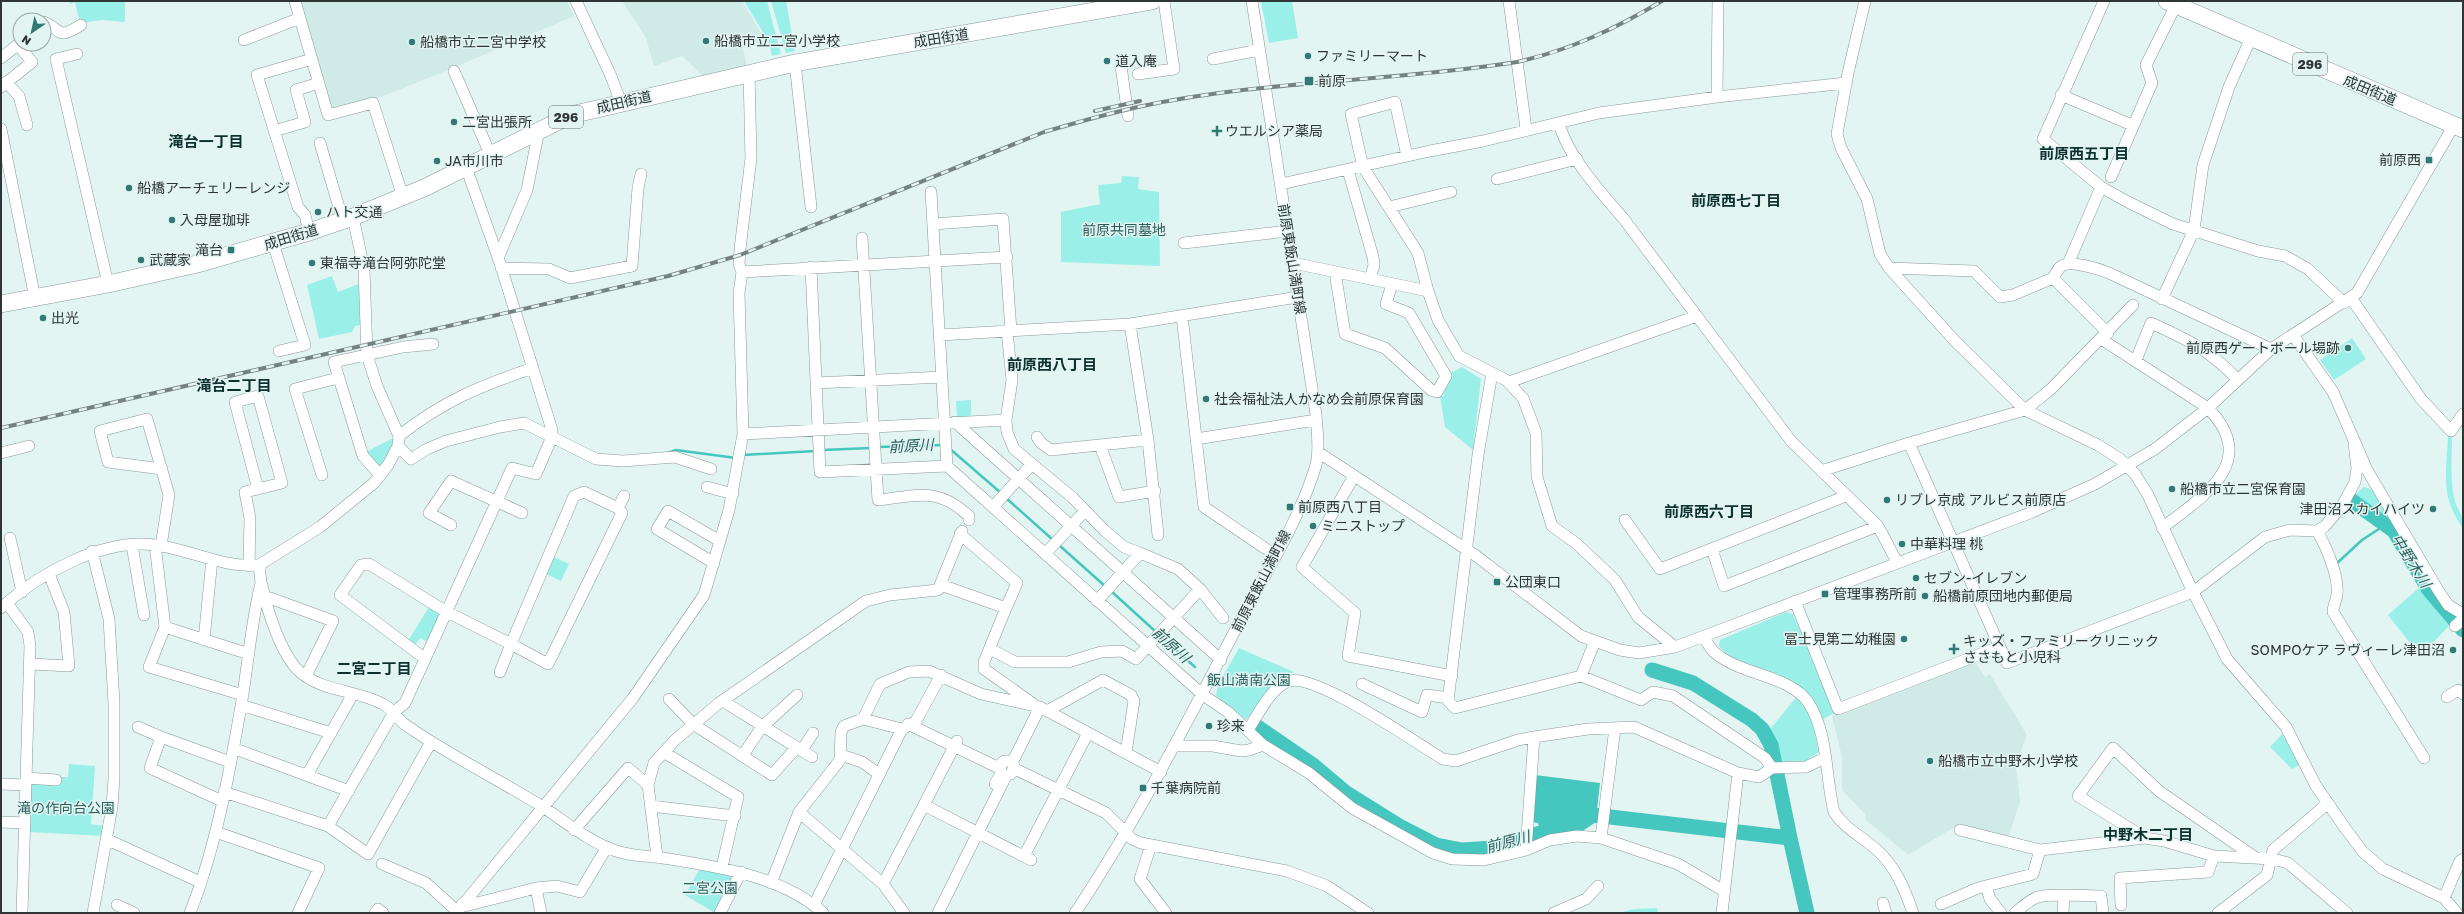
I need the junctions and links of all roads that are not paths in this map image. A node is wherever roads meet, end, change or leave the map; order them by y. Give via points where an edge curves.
1 (295, 1) edge
2 (576, 1) edge
3 (1152, 1) edge
4 (1164, 1) edge
5 (1252, 1) edge
6 (1509, 1) edge
7 (1718, 1) edge
8 (1865, 1) edge
9 (2104, 1) edge
10 (2171, 3) edge
11 (1117, 4) edge
12 (300, 18) junction
13 (81, 25) dead end
14 (52, 28) edge
15 (2251, 38) junction
16 (244, 40) dead end
17 (12, 49) edge
18 (1260, 50) junction
19 (25, 52) edge
20 (77, 54) dead end
21 (1, 58) edge
22 (312, 59) junction
23 (1213, 59) dead end
24 (795, 63) junction
25 (1121, 66) dead end
26 (454, 71) dead end
27 (749, 73) junction
28 (1138, 74) dead end
29 (318, 82) junction
30 (1846, 83) junction
31 (3, 84) edge
32 (2061, 95) junction
33 (1717, 97) junction
34 (620, 103) junction
35 (1128, 116) dead end
36 (1559, 123) junction
37 (27, 125) dead end
38 (2132, 125) junction
39 (2459, 127) edge
40 (1, 129) edge
41 (1526, 129) junction
42 (539, 130) junction
43 (274, 131) junction
44 (320, 143) dead end
45 (490, 154) junction
46 (1407, 156) junction
47 (1577, 159) junction
48 (466, 167) junction
49 (1363, 167) junction
50 (1348, 170) junction
51 (641, 174) dead end
52 (2111, 177) dead end
53 (1497, 179) dead end
54 (1281, 184) junction
55 (2101, 187) junction
56 (931, 192) dead end
57 (1451, 192) dead end
58 (403, 197) junction
59 (811, 207) dead end
60 (1389, 207) junction
61 (348, 219) junction
62 (933, 224) junction
63 (2194, 230) junction
64 (1288, 231) junction
65 (309, 232) junction
66 (862, 238) dead end
67 (273, 243) junction
68 (1184, 243) dead end
69 (1007, 257) junction
70 (935, 260) junction
71 (499, 263) junction
72 (1294, 264) junction
73 (2068, 264) junction
74 (864, 266) junction
75 (811, 267) junction
76 (1889, 268) junction
77 (742, 272) junction
78 (1335, 272) junction
79 (2053, 278) junction
80 (1370, 279) junction
81 (108, 284) junction
82 (1392, 284) junction
83 (1428, 291) junction
84 (1298, 297) junction
85 (34, 298) junction
86 (2162, 299) junction
87 (2347, 300) junction
88 (1, 304) edge
89 (2133, 305) dead end
90 (1182, 316) junction
91 (1697, 316) junction
92 (1130, 324) junction
93 (1009, 331) junction
94 (940, 335) junction
95 (2293, 335) junction
96 (2104, 336) junction
97 (433, 344) dead end
98 (2271, 349) junction
99 (279, 351) dead end
100 (367, 355) junction
101 (2136, 360) junction
102 (533, 368) junction
103 (1492, 373) junction
104 (942, 377) junction
105 (338, 378) junction
106 (871, 380) junction
107 (2238, 380) junction
108 (1509, 382) junction
109 (816, 383) junction
110 (2208, 408) junction
111 (2025, 410) junction
112 (2463, 414) edge
113 (1006, 420) junction
114 (1316, 420) junction
115 (950, 423) junction
116 (874, 427) junction
117 (818, 430) junction
118 (743, 434) junction
119 (552, 437) junction
120 (1037, 437) dead end
121 (1196, 439) junction
122 (1148, 440) junction
123 (398, 441) junction
124 (1909, 443) junction
125 (2354, 443) junction
126 (1100, 445) junction
127 (29, 446) dead end
128 (1, 452) edge
129 (1318, 452) junction
130 (1032, 464) junction
131 (947, 466) junction
132 (2127, 466) junction
133 (162, 469) junction
134 (711, 469) dead end
135 (876, 469) junction
136 (1820, 471) junction
137 (322, 475) dead end
138 (380, 476) junction
139 (1354, 476) junction
140 (1018, 480) junction
141 (2376, 486) junction
142 (708, 487) dead end
143 (258, 489) junction
144 (1155, 492) junction
145 (732, 494) junction
146 (2350, 495) junction
147 (624, 496) dead end
148 (1846, 496) junction
149 (496, 501) junction
150 (993, 507) junction
151 (618, 508) junction
152 (1085, 511) junction
153 (522, 513) dead end
154 (969, 520) dead end
155 (1625, 520) dead end
156 (451, 524) dead end
157 (1878, 526) junction
158 (1070, 527) junction
159 (2162, 528) junction
160 (2317, 531) junction
161 (1158, 535) dead end
162 (10, 538) dead end
163 (720, 541) junction
164 (1953, 541) junction
165 (132, 545) junction
166 (158, 545) junction
167 (1467, 549) junction
168 (1712, 549) junction
169 (92, 551) junction
170 (1140, 553) junction
171 (1045, 554) junction
172 (1275, 555) junction
173 (212, 559) junction
174 (1897, 562) junction
175 (714, 563) junction
176 (254, 566) junction
177 (1122, 573) junction
178 (49, 574) junction
179 (941, 585) junction
180 (1200, 589) junction
181 (22, 592) junction
182 (2193, 592) junction
183 (261, 600) junction
184 (1097, 601) junction
185 (1795, 601) junction
186 (4, 606) edge
187 (1006, 608) junction
188 (445, 611) junction
189 (144, 615) dead end
190 (1222, 618) dead end
191 (1173, 619) junction
192 (2460, 620) edge
193 (165, 627) junction
194 (1703, 637) junction
195 (204, 640) junction
196 (1595, 641) junction
197 (511, 644) junction
198 (1148, 646) junction
199 (1675, 647) junction
200 (2000, 647) junction
201 (990, 649) junction
202 (249, 654) junction
203 (424, 658) junction
204 (1221, 660) junction
205 (30, 664) junction
206 (500, 672) dead end
207 (940, 675) junction
208 (306, 676) junction
209 (1452, 676) junction
210 (1581, 676) junction
211 (1362, 684) dead end
212 (353, 694) junction
213 (2463, 694) edge
214 (797, 695) dead end
215 (1203, 695) junction
216 (2447, 697) dead end
217 (1449, 698) junction
218 (669, 699) dead end
219 (242, 700) junction
220 (723, 701) junction
221 (1040, 708) junction
222 (394, 712) junction
223 (863, 719) junction
224 (693, 724) junction
225 (909, 725) junction
226 (763, 726) junction
227 (138, 727) dead end
228 (1615, 728) junction
229 (1248, 730) junction
230 (331, 733) junction
231 (813, 733) dead end
232 (1088, 733) junction
233 (161, 737) junction
234 (1534, 737) junction
235 (431, 742) junction
236 (955, 744) junction
237 (1263, 744) junction
238 (1175, 746) junction
239 (233, 748) junction
240 (804, 751) junction
241 (665, 753) junction
242 (1126, 753) junction
243 (743, 755) junction
244 (841, 755) junction
245 (1826, 758) junction
246 (2424, 758) dead end
247 (230, 762) junction
248 (1007, 768) junction
249 (1772, 768) junction
250 (1161, 772) junction
251 (1738, 773) junction
252 (307, 774) junction
253 (879, 774) junction
254 (56, 780) dead end
255 (27, 781) junction
256 (1, 784) edge
257 (648, 785) junction
258 (349, 791) junction
259 (1057, 792) junction
260 (223, 797) junction
261 (2327, 804) junction
262 (924, 805) junction
263 (651, 806) junction
264 (543, 808) junction
265 (799, 812) junction
266 (735, 816) junction
267 (1, 822) edge
268 (25, 823) junction
269 (328, 826) junction
270 (574, 830) junction
271 (1960, 830) dead end
272 (216, 832) junction
273 (1126, 832) junction
274 (978, 833) junction
275 (1601, 838) junction
276 (2145, 838) junction
277 (106, 839) junction
278 (1151, 845) junction
279 (607, 847) junction
280 (842, 850) junction
281 (1526, 850) junction
282 (2040, 850) junction
283 (2214, 856) junction
284 (657, 857) junction
285 (2256, 858) junction
286 (2273, 859) junction
287 (2463, 859) edge
288 (382, 864) dead end
289 (722, 867) junction
290 (741, 872) junction
291 (200, 882) junction
292 (771, 883) junction
293 (883, 884) junction
294 (1598, 886) dead end
295 (1986, 886) junction
296 (536, 888) junction
297 (1724, 891) junction
298 (2064, 896) junction
299 (2444, 898) junction
300 (1941, 904) dead end
301 (117, 905) dead end
302 (814, 905) junction
303 (2121, 905) dead end
304 (458, 911) edge
305 (22, 913) edge
306 (93, 913) edge
307 (134, 913) edge
308 (190, 913) edge
309 (298, 913) edge
310 (375, 913) edge
311 (384, 913) edge
312 (541, 913) edge
313 (720, 913) edge
314 (823, 913) edge
315 (904, 913) edge
316 (938, 913) edge
317 (1075, 913) edge
318 (1166, 913) edge
319 (1368, 913) edge
320 (1554, 913) edge
321 (1722, 913) edge
322 (1914, 913) edge
323 (2001, 913) edge
324 (2015, 913) edge
325 (2063, 913) edge
326 (2103, 913) edge
327 (2218, 913) edge
328 (2347, 913) edge
329 (2457, 913) edge

1 - 12 street
2 - 34 street via 611,76
3 - 11 highway, 成田街道 / 296
4 - 28 street via 1174,69
5 - 18 street, 前原東飯山満町線
6 - 41 street
7 - 33 street
8 - 30 street
9 - 32 street
10 - 15 highway, 成田街道 / 296
10 - 38 street via 2146,65 2152,83
11 - 24 highway, 成田街道 / 296
12 - 16 street
12 - 22 street
13 - 14 street via 68,33 58,33
15 - 39 highway, 成田街道 / 296
15 - 63 street via 2229,87 2203,165
17 - 21 street
18 - 23 street
18 - 54 street, 前原東飯山満町線
19 - 31 street via 32,62
20 - 81 street via 56,59
22 - 29 street
22 - 43 street via 256,75
24 - 27 highway, 成田街道 / 296
24 - 59 street
25 - 35 street
26 - 45 street
27 - 34 highway, 成田街道 / 296
27 - 77 street via 751,158 740,249 739,264
29 - 43 street via 296,90 305,122
29 - 58 street via 328,115 373,103
30 - 33 street
30 - 76 street via 1837,134 1841,148 1867,199 1880,254
31 - 37 street via 19,96
32 - 38 street
32 - 55 street via 2043,139
33 - 36 street via 1598,113
34 - 42 highway, 成田街道 / 296 via 571,115
36 - 41 street
36 - 47 street
38 - 52 street
39 - 87 street via 2363,286
40 - 85 street
41 - 46 street via 1483,141
42 - 45 highway, 成田街道 / 296
42 - 71 street via 527,190
43 - 65 street via 298,207 305,215
44 - 61 street
45 - 48 highway, 成田街道 / 296
46 - 49 street
46 - 49 street via 1395,102 1351,114
47 - 53 street
47 - 91 street
48 - 58 highway, 成田街道 / 296
48 - 71 street
49 - 50 street
49 - 60 street
50 - 54 street
50 - 80 street via 1373,258
51 - 71 street via 632,266 570,278 549,269
54 - 64 street, 前原東飯山満町線
55 - 63 street via 2163,221
55 - 73 street
56 - 62 street
57 - 60 street
58 - 61 highway, 成田街道 / 296
60 - 83 street via 1418,253
61 - 65 highway, 成田街道 / 296
61 - 100 street via 364,269
62 - 69 street via 1003,219
62 - 70 street
63 - 86 street
63 - 87 street via 2258,251 2285,256 2308,269
64 - 68 street
64 - 72 street, 前原東飯山満町線
65 - 67 highway, 成田街道 / 296
66 - 74 street
67 - 81 highway, 成田街道 / 296 via 197,264
67 - 99 street via 304,345
69 - 70 street
69 - 93 street
70 - 74 street
70 - 94 street
71 - 102 street
72 - 78 street
72 - 84 street, 前原東飯山満町線
73 - 79 street via 2061,266
73 - 86 street via 2091,267 2109,273
74 - 75 street
74 - 106 street
75 - 77 street
75 - 109 street
76 - 79 street via 1974,271 2000,297 2013,295
76 - 111 street via 1954,340
77 - 118 street via 739,293
78 - 80 street
78 - 82 street via 1345,334 1385,348 1437,392 1446,376 1409,313 1386,304
79 - 96 street
80 - 82 street
81 - 85 highway, 成田街道 / 296
82 - 83 street
83 - 103 street via 1438,320 1459,356
84 - 90 street
84 - 114 street, 前原東飯山満町線
85 - 88 highway, 成田街道 / 296
86 - 98 street
87 - 95 street
87 - 112 street via 2421,399 2451,431
89 - 96 street
90 - 92 street
90 - 121 street
91 - 108 street
91 - 136 street via 1785,433
92 - 93 street
92 - 122 street
93 - 94 street
93 - 113 street via 1012,380
94 - 104 street
95 - 98 street
95 - 125 street via 2333,392
96 - 101 street
96 - 111 street via 2051,389
97 - 100 street
98 - 107 street
100 - 105 street via 334,362
100 - 123 street
101 - 107 street via 2151,324 2191,341 2219,360
101 - 110 street
102 - 119 street
102 - 123 street via 459,396 427,414
103 - 108 street
103 - 167 street via 1478,455
104 - 106 street
104 - 115 street
105 - 137 street via 296,390
105 - 138 street via 363,456
106 - 109 street
106 - 116 street
107 - 110 street
108 - 199 street via 1523,398 1536,433 1537,477 1552,526 1577,544 1615,580 1638,616
109 - 117 street
110 - 132 street
110 - 159 street via 2218,418 2228,435 2230,451 2226,466 2215,483 2196,502
111 - 124 street
111 - 132 street via 2098,445
113 - 115 street
113 - 130 street via 1007,432 1014,449
114 - 121 street
114 - 129 street, 前原東飯山満町線
115 - 116 street
115 - 131 street
115 - 140 street
116 - 117 street
116 - 135 street
117 - 118 street
117 - 135 street via 820,472
118 - 145 street
119 - 123 street via 524,423 446,441 411,459
119 - 134 street via 596,459 623,461 676,457
119 - 149 street via 536,474 512,468
120 - 126 street via 1051,450
121 - 172 street via 1206,510
122 - 126 street
122 - 144 street
123 - 138 street
124 - 136 street
124 - 164 street
125 - 141 street
125 - 146 street via 2356,475
126 - 144 street via 1119,497
127 - 128 street
129 - 139 street
129 - 172 street, 前原東飯山満町線 via 1305,494
130 - 140 street
130 - 152 street
131 - 135 street
131 - 150 street
132 - 159 street via 2148,495
132 - 164 street via 2050,505
133 - 133 street via 108,462 100,431 147,419
133 - 166 street via 169,495
135 - 154 street via 878,500 929,495 943,497 961,508 969,516
136 - 148 street
138 - 176 street via 320,527
139 - 167 street
139 - 209 street via 1302,567 1355,613 1348,656
140 - 150 street
140 - 158 street
141 - 146 street via 2367,480 2360,481
141 - 192 street via 2416,563
142 - 145 street
143 - 143 street via 235,402 258,396 282,483
143 - 176 street via 245,492
144 - 161 street
145 - 163 street
146 - 160 street via 2332,519
147 - 151 street
148 - 157 street
148 - 168 street
149 - 153 street
149 - 156 street via 451,481 429,513
149 - 188 street
150 - 171 street
151 - 197 street via 584,492 574,496
151 - 197 street via 622,514 548,664
152 - 158 street
152 - 170 street via 1124,547
155 - 168 street via 1660,569
157 - 168 street via 1724,586
157 - 174 street
158 - 171 street
158 - 177 street
159 - 182 street
160 - 182 street via 2290,530 2265,536
160 - 246 street via 2332,566 2337,594 2333,612
162 - 181 street
163 - 175 street
163 - 175 street via 668,511 656,529
164 - 174 street
164 - 200 street
165 - 166 street
165 - 169 street
165 - 189 street
166 - 173 street
166 - 193 street
167 - 196 street via 1570,630
167 - 209 street
169 - 178 street
169 - 277 street via 109,619 113,696 114,778
170 - 177 street
170 - 180 street via 1178,569
171 - 184 street
172 - 204 street, 前原東飯山満町線
173 - 176 street
173 - 195 street
174 - 185 street
175 - 264 street via 704,595 669,648 633,698
176 - 183 street via 261,583
177 - 184 street
177 - 191 street
178 - 181 street
178 - 205 street via 64,612 69,666
179 - 187 street
179 - 187 street via 961,533 1017,583
179 - 220 street via 938,590 908,592 866,601
180 - 190 street
180 - 191 street
181 - 186 street
182 - 200 street via 2007,664
182 - 261 street via 2227,659 2286,727
183 - 202 street
183 - 208 street via 293,664
183 - 208 street via 270,598 333,621
184 - 198 street
185 - 194 street
185 - 200 street via 1838,709
186 - 205 street via 28,632
187 - 201 street
188 - 197 street
188 - 203 street
188 - 203 street via 369,564 361,565 340,595
191 - 198 street
191 - 204 street
193 - 195 street
193 - 219 street via 149,666
194 - 199 street
194 - 245 street via 1713,652 1731,664 1780,683 1800,694 1817,723
195 - 202 street
196 - 199 street via 1620,650 1639,653
196 - 210 street
197 - 206 street
198 - 201 street via 1136,659 1122,651 1101,652 1068,662 1015,662
198 - 215 street
201 - 221 street via 984,662 984,669
202 - 219 street
203 - 222 street via 405,703
204 - 215 street, 前原東飯山満町線
205 - 255 street
207 - 221 street via 981,694
207 - 223 street via 917,670 880,684
207 - 225 street
208 - 212 street
209 - 217 street
210 - 217 street via 1455,708 1448,701
210 - 249 street via 1640,700 1653,692 1673,696 1765,758
211 - 217 street via 1422,712 1427,695
212 - 222 street via 382,704
212 - 230 street
213 - 216 street via 2458,690
214 - 226 street
215 - 229 street
215 - 238 street, 前原東飯山満町線
218 - 224 street
219 - 230 street
219 - 239 street
220 - 224 street
220 - 226 street
221 - 232 street
221 - 242 street via 1098,681 1109,683 1130,695 1134,701
221 - 248 street
222 - 235 street via 400,721
222 - 258 street
223 - 225 street
223 - 244 street via 844,726 841,732
224 - 241 street
224 - 243 street
225 - 236 street
225 - 253 street
226 - 240 street
226 - 243 street
227 - 233 street
228 - 234 street
228 - 251 street via 1634,727
228 - 275 street
229 - 234 street via 1276,690 1289,681 1298,681 1337,695 1443,759 1456,760
229 - 237 street
230 - 252 street
231 - 240 street
232 - 242 street
232 - 259 street
233 - 247 street
233 - 260 street via 150,768
234 - 281 street
235 - 264 street
235 - 269 street via 368,854
236 - 248 street
236 - 262 street
237 - 238 street via 1241,751 1214,746
237 - 281 street via 1309,773 1352,808 1433,853 1452,859 1484,860
238 - 250 street, 前原東飯山満町線
239 - 247 street
239 - 252 street
240 - 243 street via 772,775
241 - 257 street via 654,763
241 - 266 street via 738,797
242 - 250 street
244 - 253 street via 862,762
244 - 265 street
245 - 249 street via 1806,768
245 - 322 street via 1834,812 1840,821 1883,856 1905,890
247 - 260 street
248 - 259 street
248 - 274 street
249 - 251 street via 1759,777
250 - 273 street, 前原東飯山満町線
251 - 297 street
252 - 258 street
253 - 280 street
254 - 255 street
255 - 256 street
255 - 268 street
257 - 263 street
257 - 270 street via 628,768
258 - 269 street
259 - 273 street via 1106,813
259 - 274 street via 1028,858
260 - 269 street
260 - 272 street
261 - 286 street via 2273,850
261 - 299 street via 2363,852 2383,869
262 - 274 street
262 - 293 street
263 - 266 street
263 - 284 street
264 - 270 street
264 - 304 street
265 - 280 street
265 - 292 street
266 - 289 street
267 - 268 street
268 - 305 street
270 - 279 street
271 - 282 street
272 - 291 street
272 - 309 street via 319,868
273 - 278 street via 1132,839
273 - 317 street, 前原東飯山満町線
274 - 316 street
275 - 281 street via 1577,836 1550,840
275 - 297 street via 1678,864
276 - 282 street
276 - 283 street
276 - 285 street via 2078,796 2113,748 2159,791
277 - 291 street
277 - 306 street
278 - 318 street via 1140,878
278 - 319 street via 1287,871 1327,886
279 - 284 street via 631,855
279 - 296 street via 580,892 557,886
280 - 293 street
280 - 302 street
282 - 295 street via 2033,874
283 - 285 street
283 - 303 street via 2208,872 2120,878
284 - 289 street
285 - 286 street
286 - 327 street via 2267,875
286 - 328 street via 2288,863
287 - 299 street
288 - 304 street via 426,883
289 - 290 street
290 - 292 street
290 - 313 street
291 - 308 street
292 - 302 street
293 - 315 street
294 - 320 street via 1586,899
295 - 300 street
295 - 323 street via 1990,899
296 - 304 street via 465,906
296 - 312 street
297 - 321 street
298 - 324 street via 2040,896
298 - 325 street
298 - 326 street via 2101,896
299 - 329 street
301 - 307 street
302 - 314 street
310 - 311 street via 378,909

